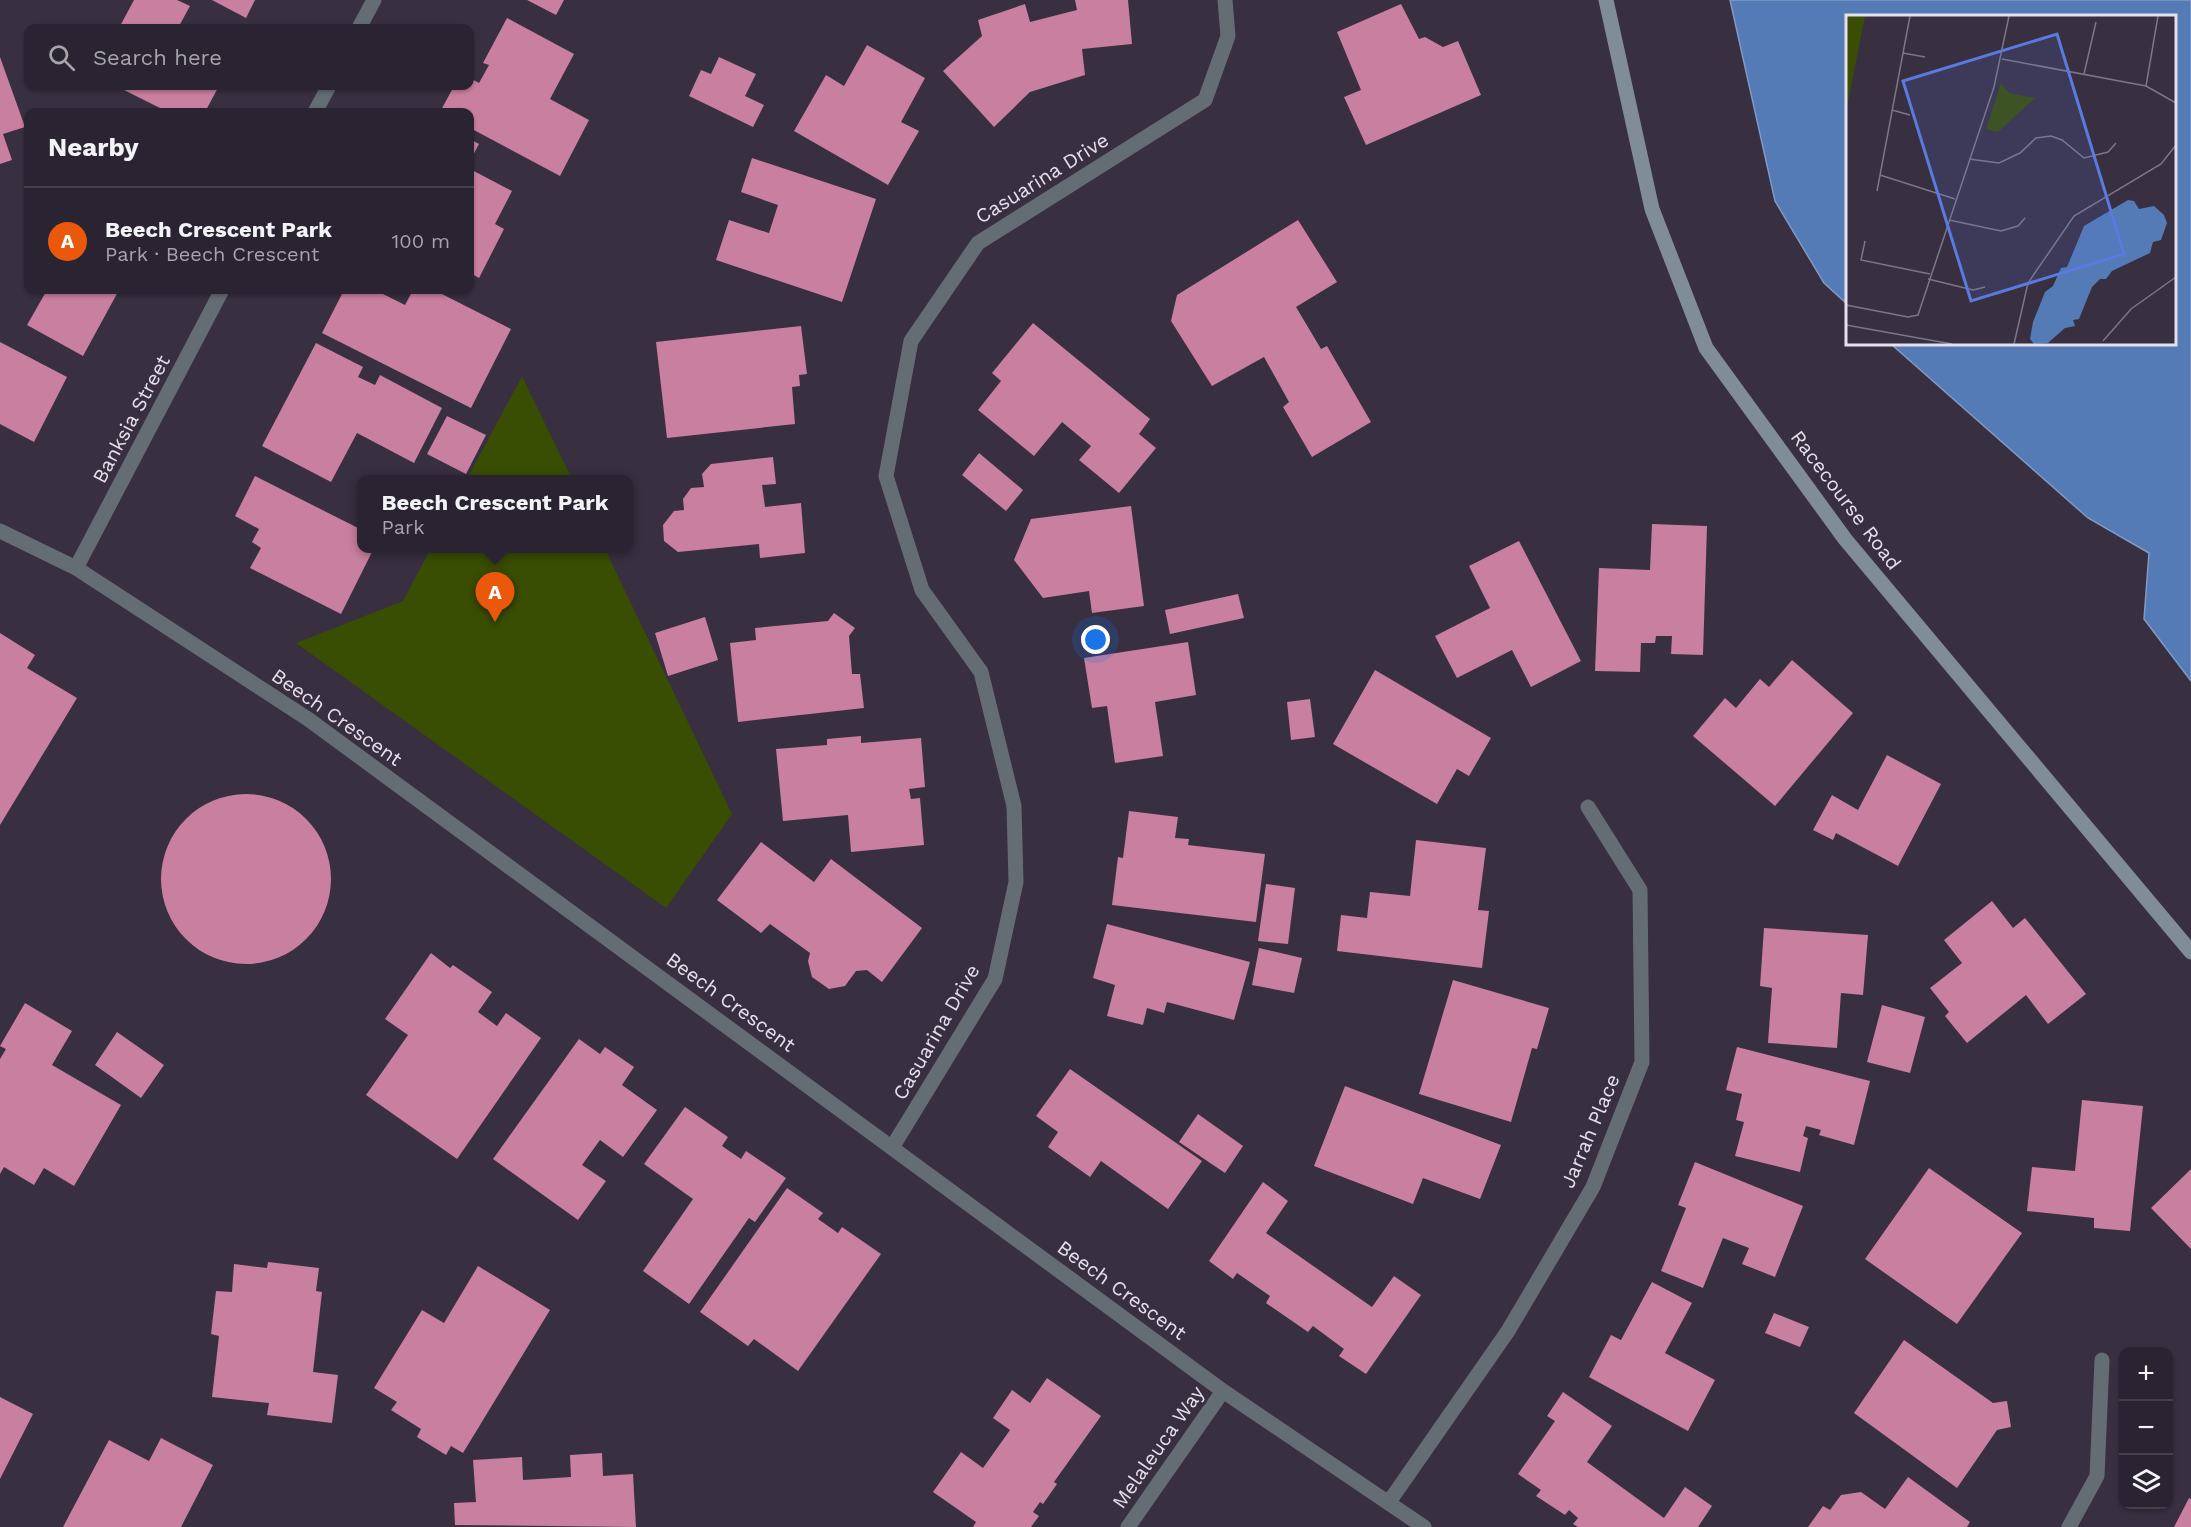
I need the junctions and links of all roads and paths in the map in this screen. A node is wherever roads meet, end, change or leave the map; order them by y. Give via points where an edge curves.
1 (374, 0) edge
2 (1225, 0) edge
3 (1606, 0) edge
4 (361, 24) edge
5 (327, 90) edge
6 (317, 108) edge
7 (220, 294) edge
8 (0, 531) edge
9 (76, 568) junction
10 (1588, 807) dead end
11 (2191, 952) edge
12 (892, 1146) junction
13 (2102, 1360) dead end
14 (1223, 1391) junction
15 (1389, 1502) junction
16 (1128, 1527) edge
17 (1424, 1527) edge
18 (2069, 1527) edge

1 - 4 street
2 - 12 street, Casuarina Drive via 1228,36 1204,100 978,243 911,341 886,476 922,590 981,672 1014,806 1016,882 995,979
3 - 11 street, Racecourse Road via 1652,209 1706,348 1845,539
5 - 6 street
7 - 9 street, Banksia Street
8 - 9 street, Beech Crescent
9 - 12 street, Beech Crescent via 308,719
10 - 15 street, Jarrah Place via 1640,890 1642,1062 1593,1187 1508,1331
12 - 14 street, Beech Crescent
13 - 18 street via 2097,1476
14 - 15 street, Beech Crescent
14 - 16 street, Melaleuca Way
15 - 17 street, Beech Crescent

